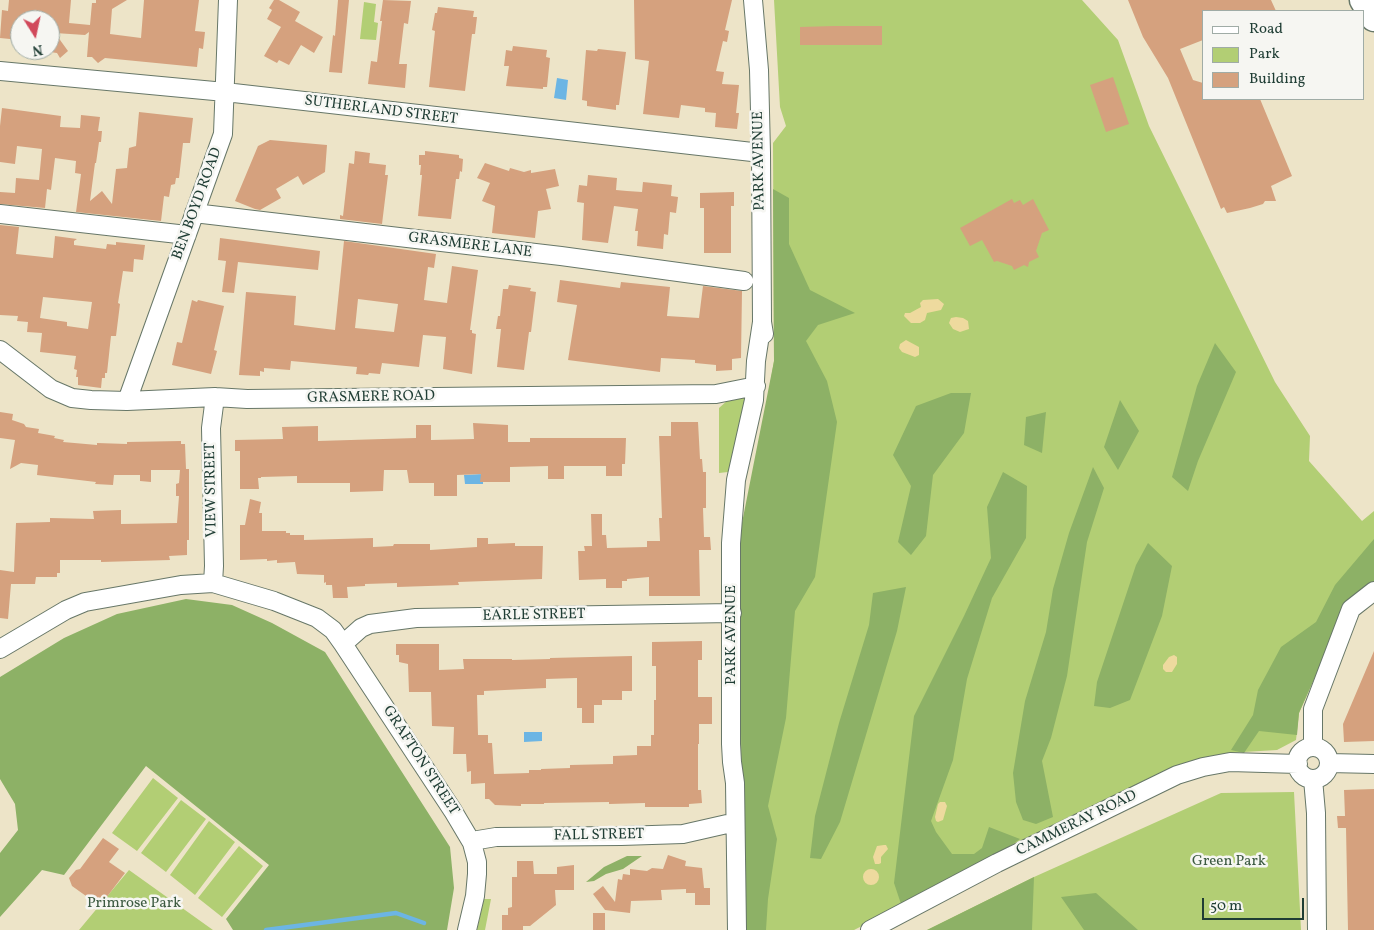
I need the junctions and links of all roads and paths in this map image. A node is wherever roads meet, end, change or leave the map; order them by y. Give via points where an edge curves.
1 (228, 0) edge
2 (754, 0) edge
3 (1363, 0) edge
4 (1374, 18) edge
5 (0, 71) edge
6 (226, 92) junction
7 (761, 153) junction
8 (0, 214) edge
9 (194, 214) junction
10 (187, 235) junction
11 (744, 281) dead end
12 (762, 322) junction
13 (0, 350) edge
14 (756, 386) junction
15 (215, 397) junction
16 (127, 401) junction
17 (735, 508) junction
18 (213, 583) junction
19 (1374, 591) edge
20 (732, 613) junction
21 (344, 644) junction
22 (0, 649) edge
23 (1313, 748) junction
24 (732, 762) junction
25 (1329, 763) junction
26 (1298, 764) junction
27 (1374, 764) edge
28 (1313, 779) junction
29 (727, 824) junction
30 (472, 843) junction
31 (467, 930) edge
32 (728, 930) edge
33 (737, 930) edge
34 (870, 930) edge
35 (1317, 930) edge

1 - 6 street, BEN BOYD ROAD
2 - 7 street, PARK AVENUE
3 - 4 highway
5 - 6 street, SUTHERLAND STREET
6 - 7 street, SUTHERLAND STREET
6 - 9 street, BEN BOYD ROAD via 223,134
7 - 12 street, PARK AVENUE
8 - 10 street
9 - 10 street, BEN BOYD ROAD
9 - 11 street, GRASMERE LANE via 561,256
10 - 16 street, BEN BOYD ROAD
12 - 14 street, PARK AVENUE
12 - 17 street, PARK AVENUE via 767,356 766,389
13 - 16 street, GRASMERE ROAD via 52,389 72,398
14 - 15 street, GRASMERE ROAD via 716,394
14 - 17 street, PARK AVENUE via 736,480
15 - 16 street, GRASMERE ROAD
15 - 18 street, VIEW STREET via 211,428
17 - 20 street, PARK AVENUE via 731,543
18 - 21 street, GRAFTON STREET via 308,614 325,623
18 - 22 street via 153,589 85,602
19 - 23 street via 1351,609 1313,709
20 - 21 street, EARLE STREET via 416,618 370,624
20 - 24 street, PARK AVENUE
21 - 30 street, GRAFTON STREET
23 - 25 street via 1323,750
23 - 26 street via 1300,754
24 - 29 street, PARK AVENUE
24 - 33 street, PARK AVENUE
25 - 27 street
25 - 28 street via 1326,773
26 - 28 street via 1304,776
26 - 34 street, CAMMERAY ROAD via 1230,762 1176,775 996,863
28 - 35 street
29 - 30 street, FALL STREET via 682,834 496,837
29 - 32 street, PARK AVENUE
30 - 31 street, GRAFTON STREET via 477,874

